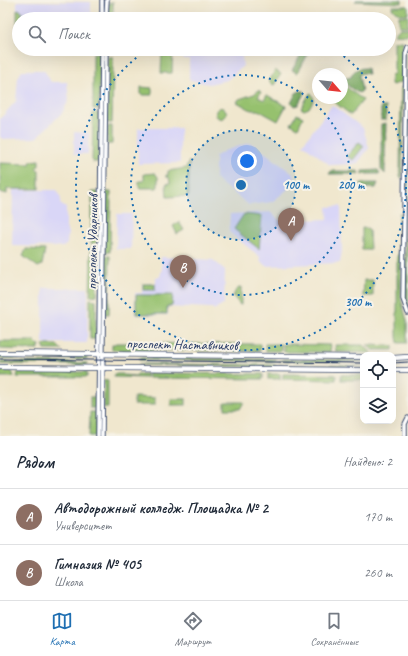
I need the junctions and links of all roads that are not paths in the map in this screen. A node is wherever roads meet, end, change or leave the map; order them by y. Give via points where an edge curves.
1 (102, 0) edge
2 (106, 0) edge
3 (102, 12) edge
4 (106, 12) edge
5 (408, 47) edge
6 (102, 56) edge
7 (106, 56) edge
8 (408, 313) edge
9 (0, 353) edge
10 (101, 354) junction
11 (360, 357) edge
12 (408, 357) edge
13 (396, 358) edge
14 (0, 367) edge
15 (100, 368) junction
16 (360, 370) edge
17 (396, 370) edge
18 (408, 370) edge
19 (408, 418) edge
20 (98, 436) edge
21 (102, 436) edge
22 (405, 436) edge

1 - 3 street
2 - 4 street
5 - 8 street via 403,284 403,299
6 - 10 street, проспект Ударников
7 - 10 street, проспект Ударников
9 - 10 main road, проспект Наставников
10 - 11 main road, проспект Наставников
10 - 15 street, проспект Ударников
12 - 13 main road
14 - 15 main road, проспект Наставников
15 - 16 main road, проспект Наставников
15 - 20 street, проспект Ударников
15 - 21 street, проспект Ударников
17 - 18 main road
19 - 22 street

